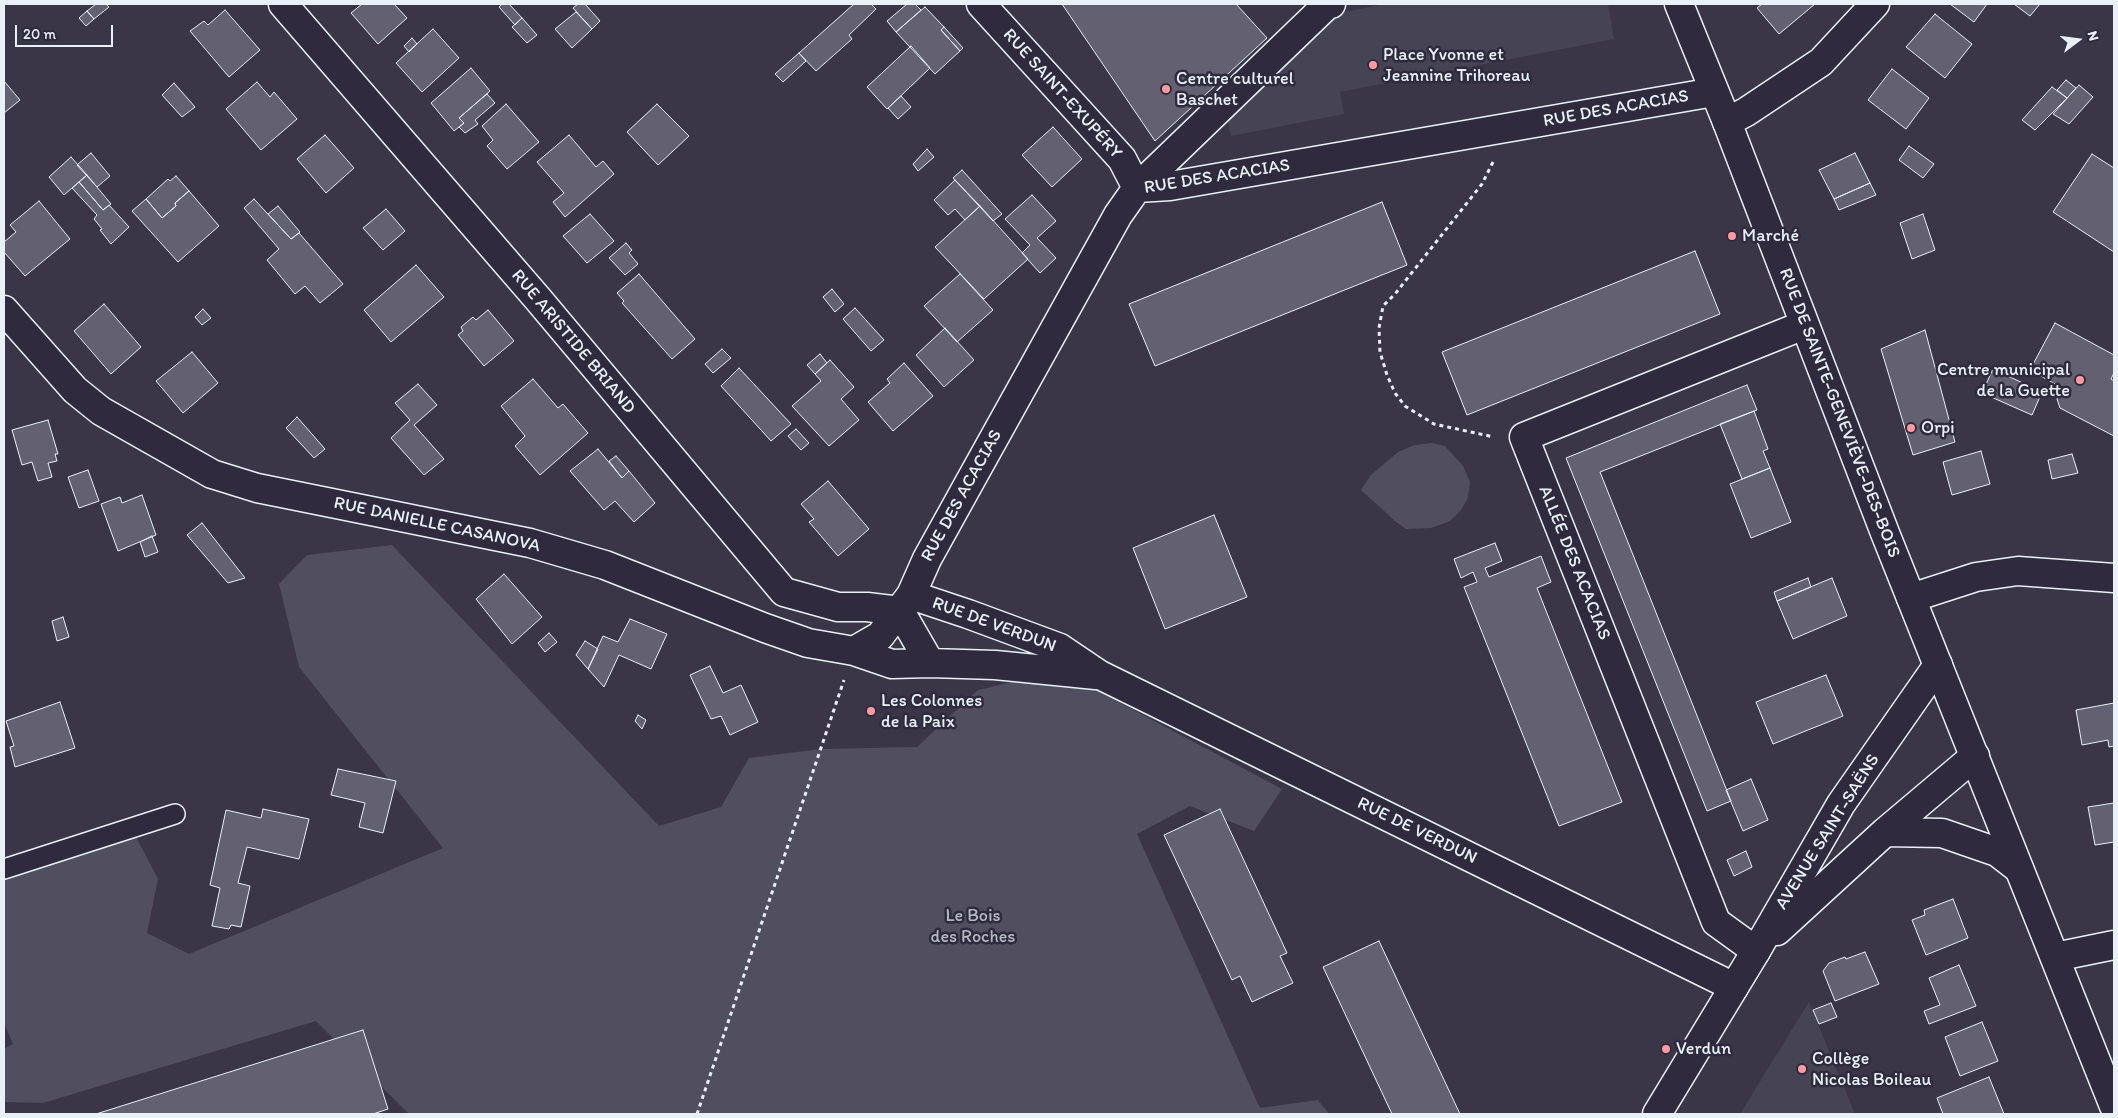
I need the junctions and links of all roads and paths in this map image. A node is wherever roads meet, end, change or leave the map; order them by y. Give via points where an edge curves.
1 (283, 4) edge
2 (981, 4) edge
3 (1328, 4) edge
4 (1679, 4) edge
5 (1875, 4) edge
6 (1714, 92) junction
7 (1727, 122) junction
8 (1492, 130) junction
9 (1137, 188) junction
10 (4, 310) edge
11 (1804, 325) junction
12 (1524, 437) junction
13 (2114, 578) edge
14 (784, 592) junction
15 (1911, 598) junction
16 (906, 603) junction
17 (765, 628) junction
18 (854, 651) junction
19 (930, 662) junction
20 (1938, 665) junction
21 (1100, 675) junction
22 (1974, 756) junction
23 (175, 814) dead end
24 (1885, 832) junction
25 (2019, 868) junction
26 (4, 869) edge
27 (2114, 946) edge
28 (1756, 951) junction
29 (2055, 957) junction
30 (1734, 987) junction
31 (2114, 1106) edge
32 (697, 1114) edge
33 (1657, 1114) edge

1 - 14 street, RUE ARISTIDE BRIAND via 538,299
2 - 9 street, RUE SAINT-EXUPÉRY via 1122,159
3 - 9 street
4 - 6 street, RUE DE SAINTE-GENEVIÈVE-DES-BOIS
5 - 7 street via 1821,62
6 - 7 street, RUE DE SAINTE-GENEVIÈVE-DES-BOIS
6 - 8 street, RUE DES ACACIAS
7 - 11 street, RUE DE SAINTE-GENEVIÈVE-DES-BOIS
8 - 9 street, RUE DES ACACIAS via 1170,186
8 - 12 path via 1494,159 1482,184 1383,306 1379,328 1380,352 1395,392 1405,406 1434,424 1502,438
9 - 16 street, RUE DES ACACIAS via 1118,215 927,559
10 - 17 street, RUE DANIELLE CASANOVA via 75,390 101,412 212,474 257,488 530,543 605,565
11 - 12 street
11 - 15 street, RUE DE SAINTE-GENEVIÈVE-DES-BOIS
12 - 28 street, ALLÉE DES ACACIAS via 1716,922
13 - 15 street via 2018,571 1976,577
14 - 16 street via 838,607
14 - 17 street
15 - 20 street, RUE DE SAINTE-GENEVIÈVE-DES-BOIS
16 - 18 street via 880,636
16 - 19 street, RUE DE VERDUN
16 - 21 street, RUE DE VERDUN via 968,614 1060,648
17 - 18 street, RUE DANIELLE CASANOVA via 808,643
18 - 19 street, RUE DE VERDUN via 892,664
18 - 32 path
19 - 21 street, RUE DE VERDUN
20 - 22 street, RUE DE SAINTE-GENEVIÈVE-DES-BOIS
20 - 28 street, AVENUE SAINT-SAËNS via 1841,804
21 - 30 street, RUE DE VERDUN
22 - 24 street, AVENUE SAINT-SAËNS
22 - 25 street, RUE DE SAINTE-GENEVIÈVE-DES-BOIS
23 - 26 lane
24 - 25 street via 1942,833 1997,852
24 - 28 street, AVENUE SAINT-SAËNS
25 - 29 street, RUE DE SAINTE-GENEVIÈVE-DES-BOIS
27 - 29 street
28 - 30 street, AVENUE SAINT-SAËNS
29 - 31 street, RUE DE SAINTE-GENEVIÈVE-DES-BOIS
30 - 33 street, AVENUE SAINT-SAËNS

